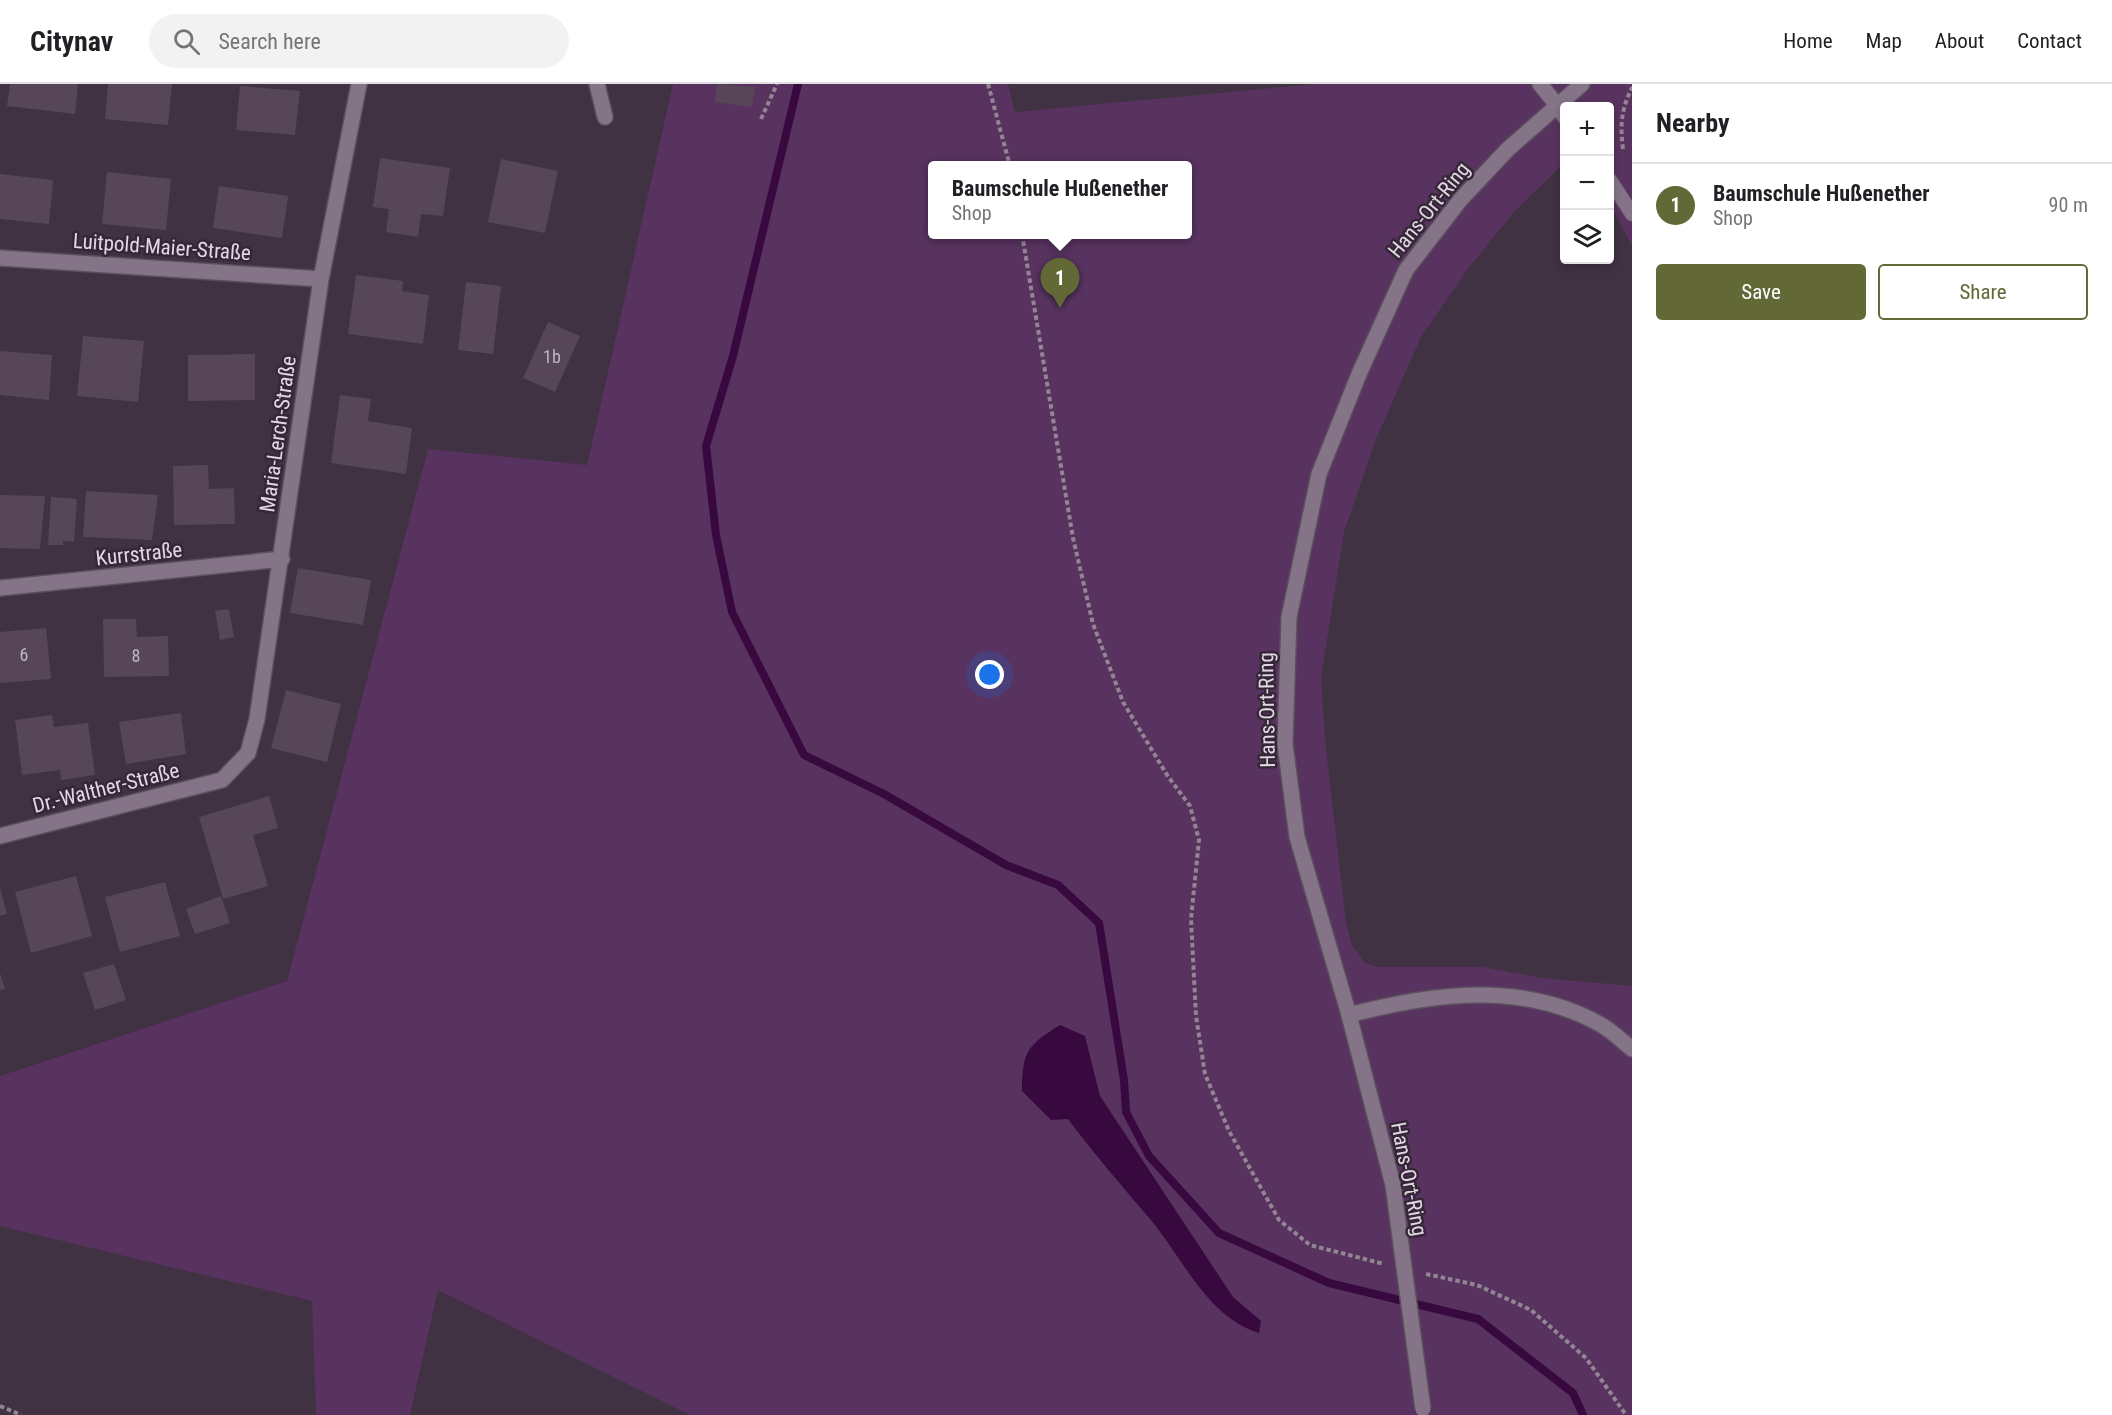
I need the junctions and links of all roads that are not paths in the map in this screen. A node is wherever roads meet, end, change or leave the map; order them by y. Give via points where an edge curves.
1 (359, 84) edge
2 (597, 84) edge
3 (1540, 84) edge
4 (1582, 84) edge
5 (1567, 102) edge
6 (1560, 111) edge
7 (604, 117) dead end
8 (1614, 186) edge
9 (1632, 214) edge
10 (0, 258) edge
11 (321, 279) junction
12 (282, 559) junction
13 (0, 588) edge
14 (222, 780) joint
15 (0, 836) edge
16 (1349, 1015) junction
17 (1632, 1049) edge
18 (1423, 1412) edge

1 - 11 main road, Maria-Lerch-Straße
2 - 7 main road
3 - 6 main road
4 - 5 main road, Hans-Ort-Ring
6 - 16 main road, Hans-Ort-Ring via 1508,149 1461,199 1406,270 1319,474 1289,617 1285,744 1297,837
8 - 9 lane
10 - 11 main road, Luitpold-Maier-Straße
11 - 12 main road, Maria-Lerch-Straße
12 - 13 main road, Kurrstraße
12 - 14 main road, Maria-Lerch-Straße via 248,753
14 - 15 main road, Dr.-Walther-Straße
16 - 17 main road via 1402,1001 1476,993 1546,1003 1603,1027
16 - 18 main road, Hans-Ort-Ring, bridge via 1393,1185

